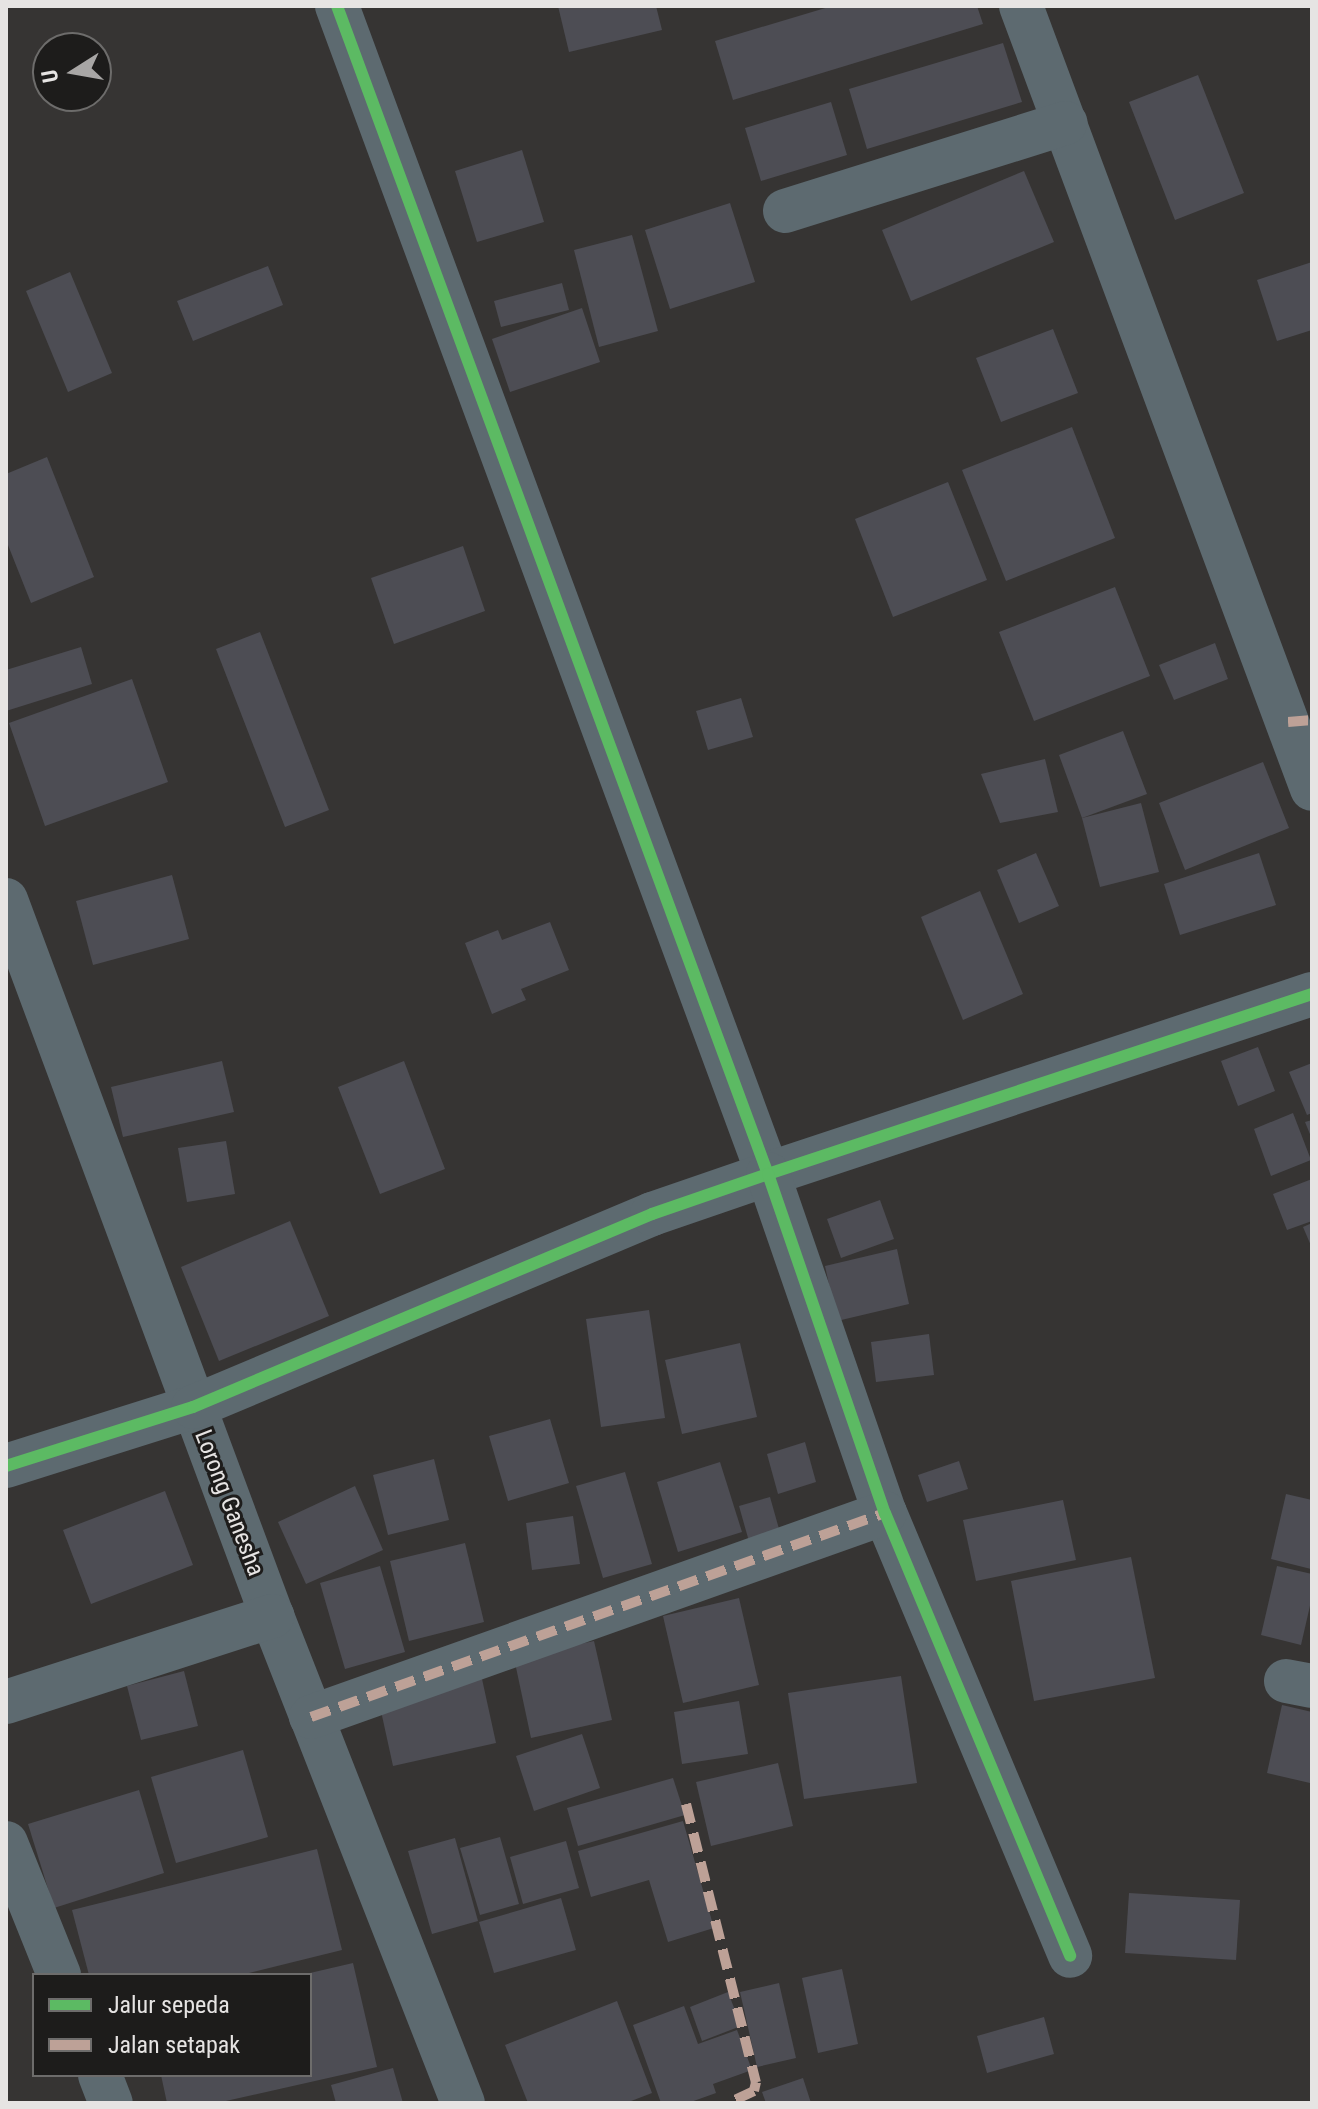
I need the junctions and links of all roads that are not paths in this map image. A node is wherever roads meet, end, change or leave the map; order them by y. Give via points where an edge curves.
1 (337, 6) edge
2 (1021, 6) edge
3 (1065, 123) junction
4 (785, 211) dead end
5 (1312, 789) edge
6 (6, 900) edge
7 (1312, 994) edge
8 (768, 1174) junction
9 (193, 1407) junction
10 (6, 1466) edge
11 (885, 1513) junction
12 (272, 1616) junction
13 (6, 1702) edge
14 (311, 1717) junction
15 (6, 1843) edge
16 (1070, 1956) dead end
17 (58, 1973) edge
18 (101, 2077) edge
19 (111, 2103) edge
20 (463, 2103) edge

1 - 8 street
2 - 3 street
3 - 4 street
3 - 5 street
6 - 9 street, Lorong Ganesha
7 - 8 street
8 - 9 street via 638,1219
8 - 11 street
9 - 10 street
9 - 12 street, Lorong Ganesha
11 - 14 street
11 - 16 street
12 - 13 street
12 - 14 street, Lorong Ganesha
14 - 20 street, Lorong Ganesha
15 - 17 street
18 - 19 street

